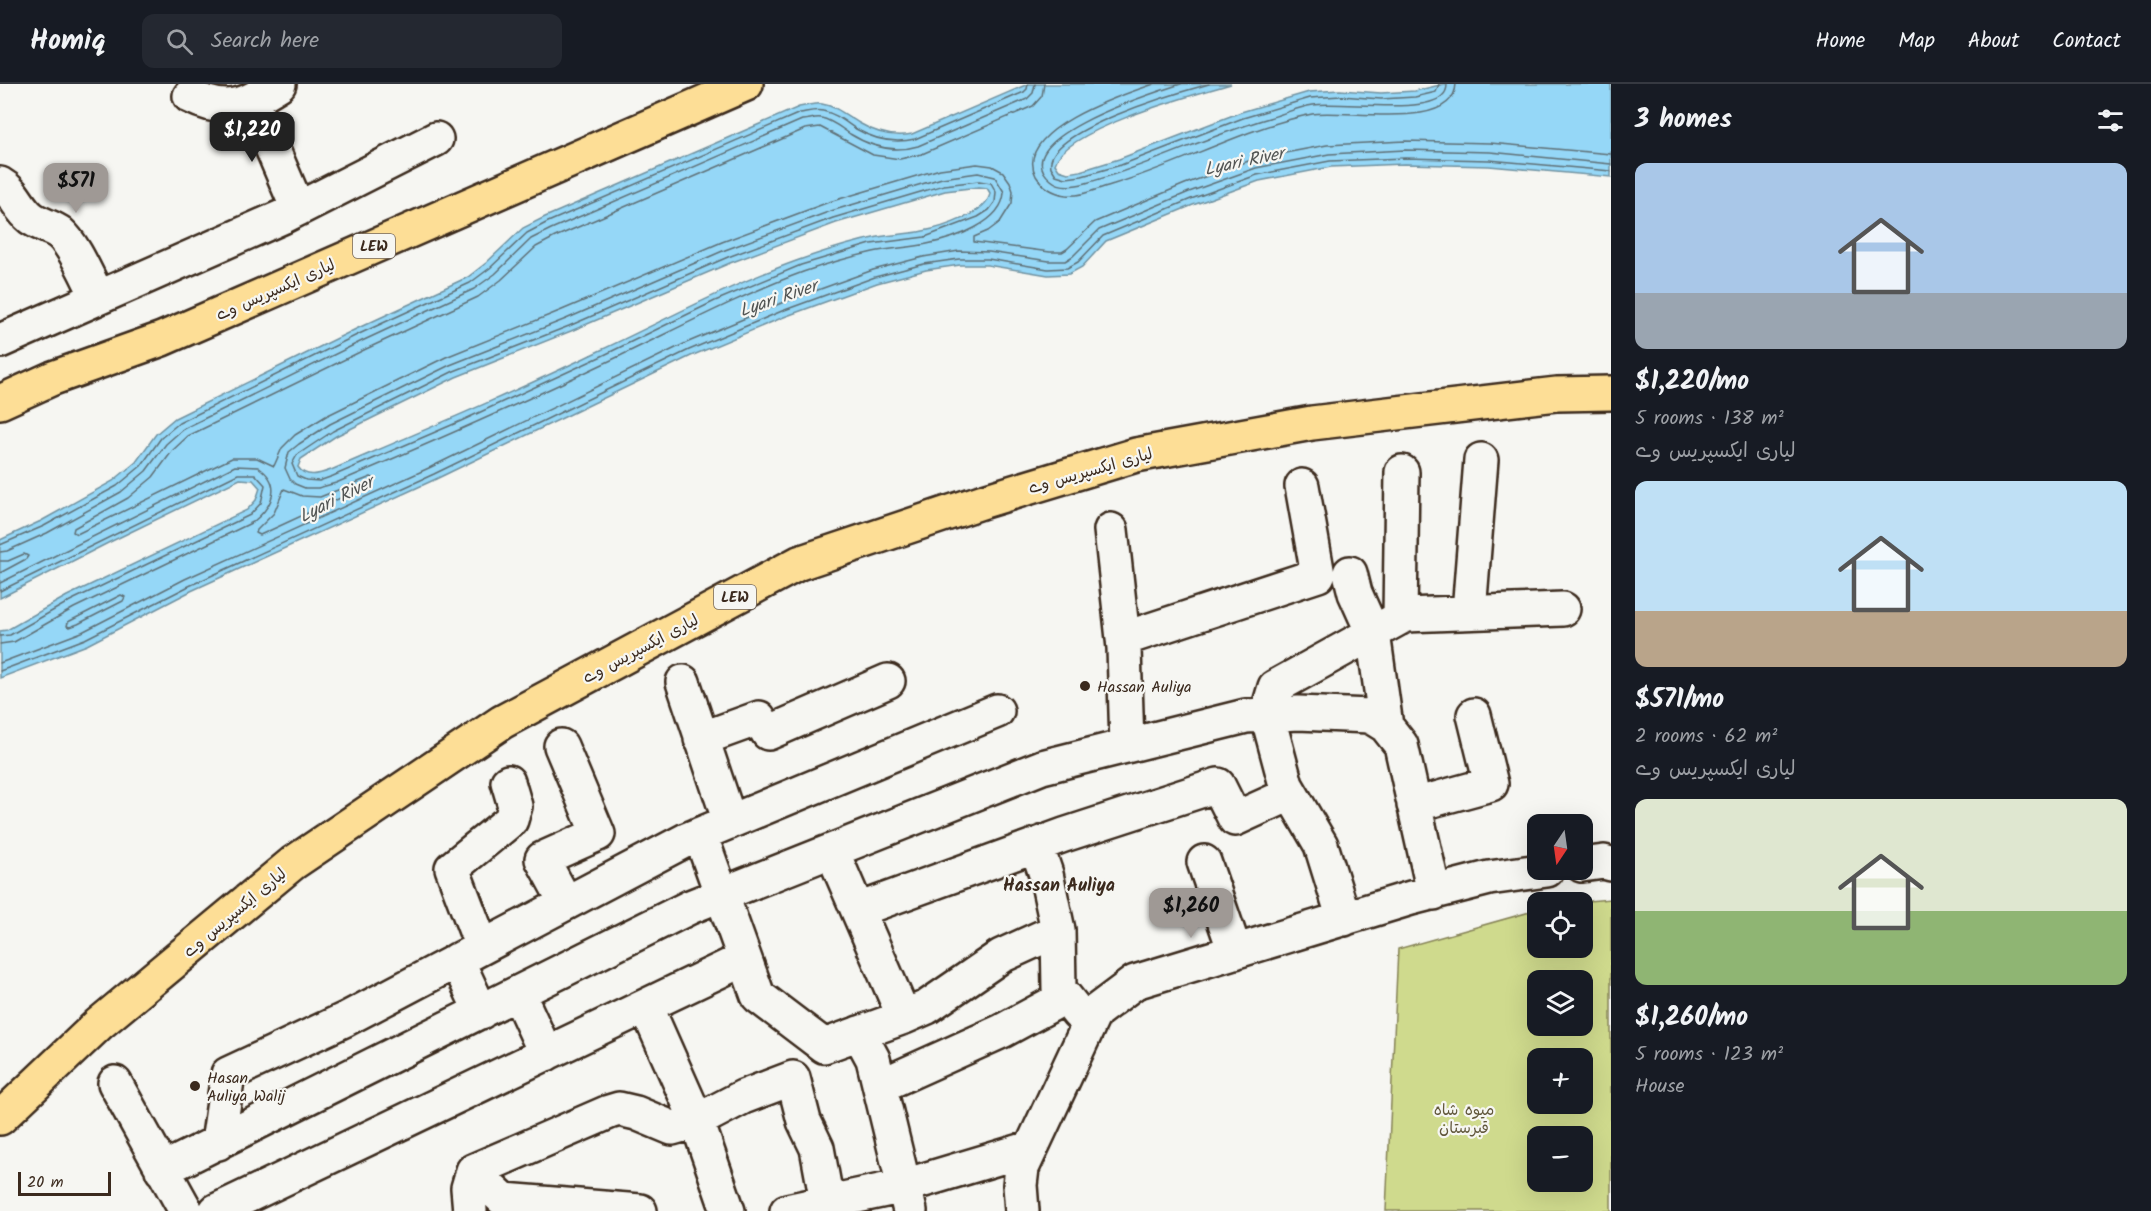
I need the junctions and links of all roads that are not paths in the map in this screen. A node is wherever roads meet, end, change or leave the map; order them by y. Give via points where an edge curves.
1 (746, 84) edge
2 (265, 93) edge
3 (190, 96) dead end
4 (436, 139) dead end
5 (0, 184) edge
6 (298, 209) junction
7 (98, 297) junction
8 (0, 341) edge
9 (1611, 393) edge
10 (0, 402) edge
11 (1481, 460) dead end
12 (1402, 472) dead end
13 (1302, 486) dead end
14 (1111, 530) dead end
15 (1350, 573) dead end
16 (1563, 609) dead end
17 (1469, 612) junction
18 (1387, 625) junction
19 (1123, 639) junction
20 (888, 681) dead end
21 (683, 682) dead end
22 (997, 711) dead end
23 (1267, 714) junction
24 (1474, 715) dead end
25 (1386, 726) junction
26 (701, 739) junction
27 (561, 746) dead end
28 (1127, 746) junction
29 (508, 782) dead end
30 (1290, 794) junction
31 (1414, 805) junction
32 (730, 822) junction
33 (700, 834) junction
34 (1036, 845) junction
35 (832, 851) junction
36 (1204, 862) dead end
37 (1593, 864) edge
38 (1611, 864) edge
39 (1527, 873) edge
40 (1434, 892) junction
41 (721, 895) junction
42 (566, 903) junction
43 (858, 910) junction
44 (1344, 919) junction
45 (1058, 930) junction
46 (1235, 952) junction
47 (470, 954) junction
48 (744, 959) junction
49 (518, 993) junction
50 (1065, 997) junction
51 (646, 1006) junction
52 (481, 1012) junction
53 (904, 1017) junction
54 (1088, 1026) junction
55 (859, 1033) junction
56 (546, 1054) junction
57 (115, 1083) dead end
58 (880, 1086) junction
59 (0, 1118) edge
60 (698, 1121) junction
61 (218, 1143) junction
62 (1031, 1148) junction
63 (162, 1170) junction
64 (473, 1170) junction
65 (907, 1198) edge
66 (827, 1202) junction
67 (186, 1211) edge
68 (216, 1211) edge
69 (470, 1211) edge
70 (640, 1211) edge
71 (728, 1211) edge
72 (787, 1211) edge
73 (1022, 1211) edge

1 - 10 highway, لیاری ایکسپریس وے / LEW via 162,339 52,378
2 - 3 street via 233,106 218,107
2 - 6 street
4 - 6 street
5 - 7 street via 10,190 31,218 60,233
6 - 7 street
7 - 8 street
9 - 59 highway, لیاری ایکسپریس وے / LEW via 1557,394 1312,423 1136,455 800,563 502,722 293,863 99,1024
11 - 17 street
12 - 18 street
13 - 19 street via 1318,575
14 - 19 street
15 - 18 street via 1355,593
16 - 17 street
17 - 18 street via 1405,615
18 - 23 street via 1275,687
18 - 25 street
19 - 28 street
20 - 26 street via 768,733 759,718
21 - 26 street
22 - 32 street
23 - 25 street via 1370,716
23 - 28 street
23 - 30 street
24 - 31 street via 1491,784
25 - 31 street via 1401,746
26 - 32 street
27 - 42 street via 598,834 542,860
28 - 35 street via 1042,767
29 - 47 street via 515,806 512,820 452,868
30 - 34 street via 1235,819 1218,785
30 - 44 street via 1321,845
31 - 40 street
32 - 33 street
33 - 41 street
33 - 42 street
34 - 43 street
34 - 45 street
35 - 41 street
35 - 43 street
36 - 46 street
37 - 38 street
39 - 40 street
40 - 44 street
41 - 48 street
41 - 49 street
42 - 47 street
43 - 53 street
44 - 46 street
45 - 50 street via 1059,989
45 - 53 street via 1001,956 927,1007
46 - 54 street via 1135,982 1095,1012
47 - 52 street
47 - 61 street via 346,1019 228,1074
48 - 51 street
48 - 55 street via 758,996 824,1046
49 - 52 street
49 - 56 street
50 - 54 street
50 - 58 street via 1002,1031
51 - 56 street
51 - 60 street
52 - 61 street
53 - 55 street
54 - 62 street
55 - 58 street via 873,1059
56 - 68 street
57 - 63 street
58 - 65 street
60 - 64 street via 672,1128 619,1109
60 - 66 street via 742,1097 793,1078 804,1120 817,1148
60 - 71 street
61 - 63 street
62 - 65 street
62 - 73 street via 1022,1168
63 - 67 street
64 - 69 street via 468,1188
64 - 70 street via 504,1200
65 - 66 street
66 - 72 street

